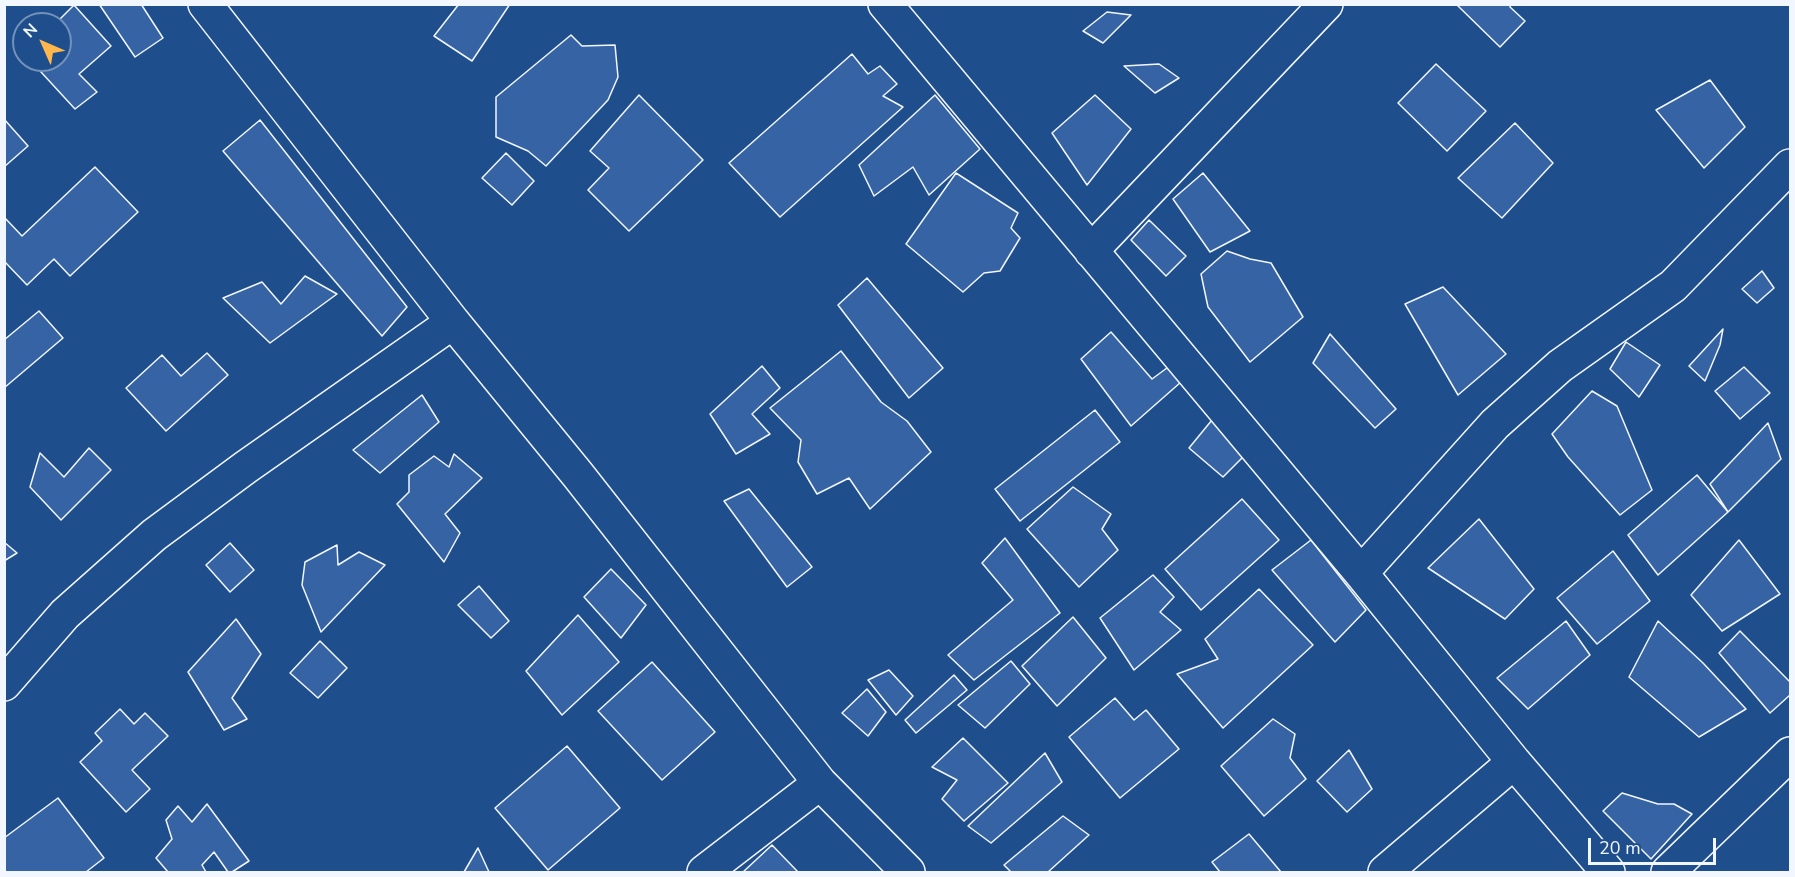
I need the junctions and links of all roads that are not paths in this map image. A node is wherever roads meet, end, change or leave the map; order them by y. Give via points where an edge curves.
1 (205, 4) edge
2 (885, 4) edge
3 (1326, 4) edge
4 (1791, 166) edge
5 (1091, 251) junction
6 (453, 322) junction
7 (1361, 573) junction
8 (4, 684) edge
9 (1791, 754) edge
10 (1514, 762) junction
11 (820, 783) junction
12 (704, 873) edge
13 (908, 873) edge
14 (1384, 873) edge
15 (1608, 873) edge
16 (1668, 873) edge

1 - 6 street
2 - 5 street
3 - 5 street
4 - 7 street via 1673,286 1560,366 1495,424
5 - 7 street
6 - 8 street via 154,535 65,614
6 - 11 street via 579,475
7 - 10 street
9 - 16 street
10 - 14 street
10 - 15 street
11 - 12 street
11 - 13 street

